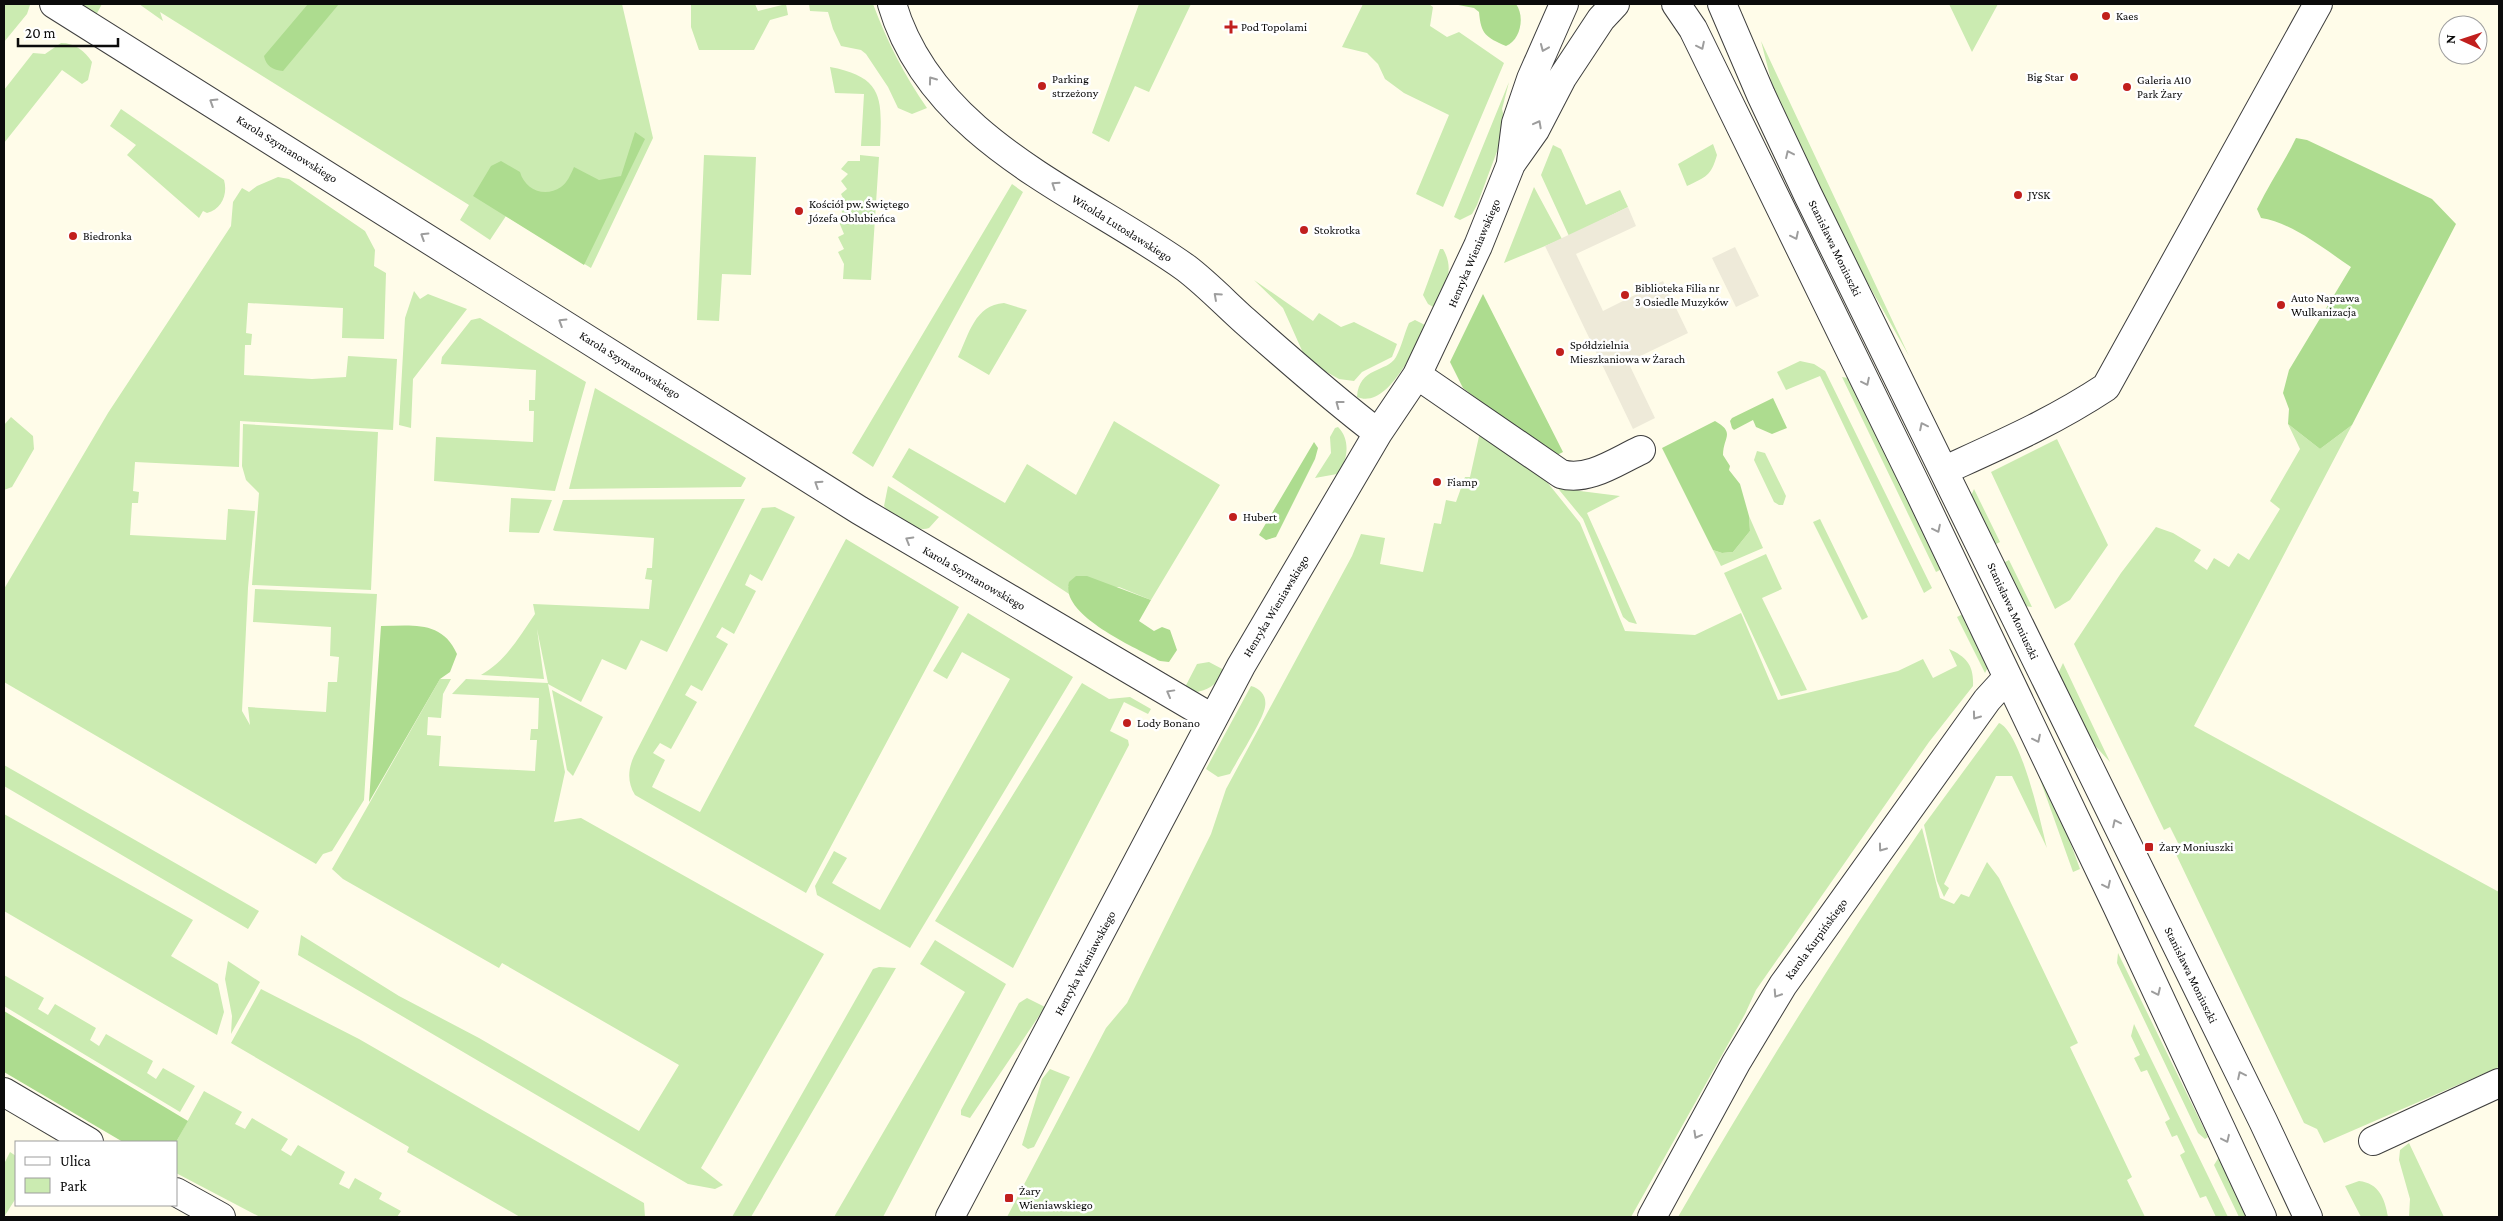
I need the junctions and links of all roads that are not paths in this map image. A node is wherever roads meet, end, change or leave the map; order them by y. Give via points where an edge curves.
1 (54, 4) edge
2 (892, 4) edge
3 (1564, 4) edge
4 (1615, 4) edge
5 (1676, 4) edge
6 (1722, 4) edge
7 (2318, 4) edge
8 (1511, 164) junction
9 (1418, 375) junction
10 (1378, 433) junction
11 (1641, 450) dead end
12 (1945, 470) junction
13 (2007, 678) junction
14 (1212, 718) junction
15 (2499, 1083) edge
16 (4, 1092) edge
17 (87, 1141) edge
18 (2373, 1141) dead end
19 (178, 1193) edge
20 (221, 1217) edge
21 (950, 1217) edge
22 (1652, 1217) edge
23 (2262, 1217) edge
24 (2308, 1217) edge

14 -> 1 street, Karola Szymanowskiego via 859,510
10 -> 2 street, Witolda Lutosławskiego via 1334,400 1186,269 1075,198 972,126 929,76 910,47
3 -> 8 street via 1531,79 1516,123
8 -> 4 street, Henryka Wieniawskiego via 1535,130 1562,78 1601,19
5 -> 13 street via 1693,29 1774,192
12 -> 6 street, Stanisława Moniuszki via 1802,182
7 - 12 street via 2106,387 2060,416
8 - 9 street, Henryka Wieniawskiego via 1478,246
9 - 10 street, Henryka Wieniawskiego
9 - 11 street via 1560,474 1585,476
10 - 14 street, Henryka Wieniawskiego
24 -> 12 street, Stanisława Moniuszki
13 -> 22 street, Karola Kurpińskiego via 1987,700 1783,985 1740,1056
13 -> 23 street
14 - 21 street, Henryka Wieniawskiego
15 - 18 street
16 - 17 street
19 - 20 street

